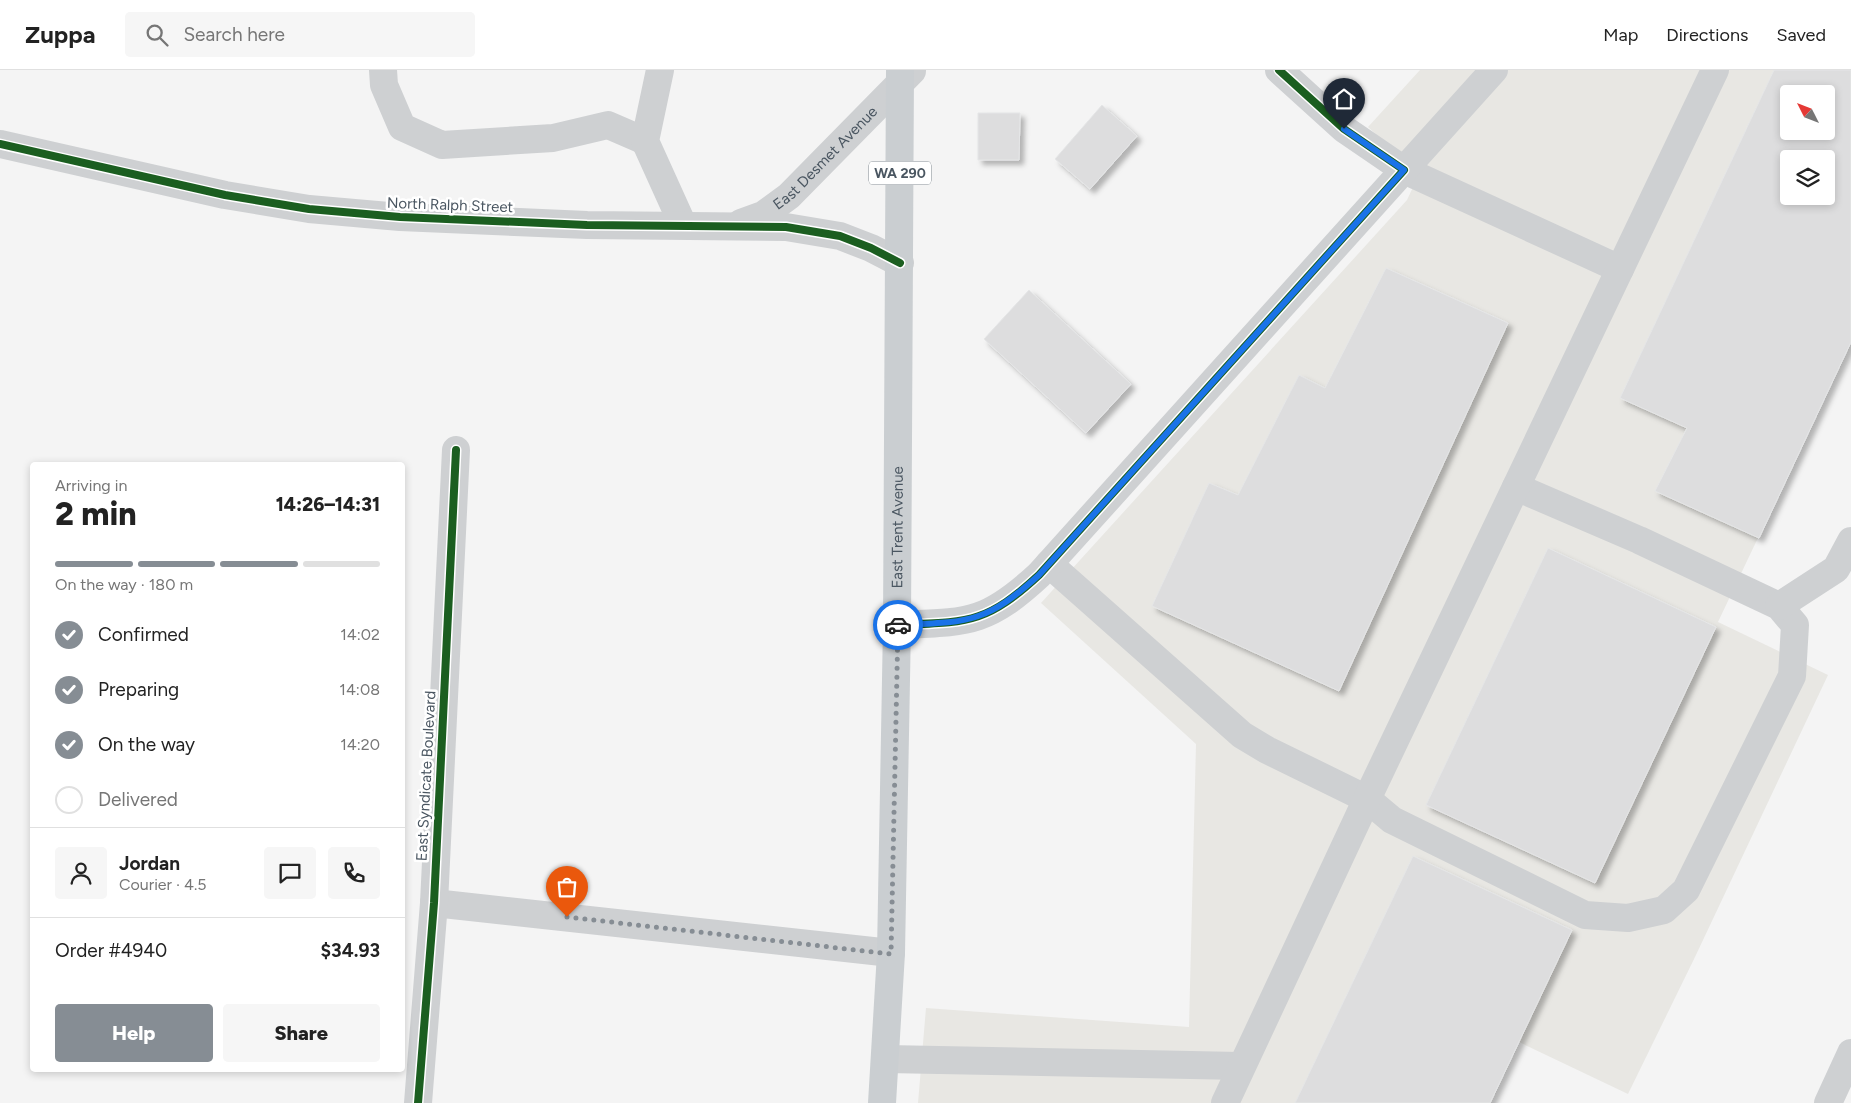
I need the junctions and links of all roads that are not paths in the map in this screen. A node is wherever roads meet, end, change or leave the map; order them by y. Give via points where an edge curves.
1 (382, 70) edge
2 (660, 70) edge
3 (1279, 70) edge
4 (1494, 70) edge
5 (1715, 70) edge
6 (905, 74) edge
7 (645, 141) junction
8 (0, 144) edge
9 (1404, 170) junction
10 (683, 225) junction
11 (724, 225) junction
12 (900, 264) junction
13 (1620, 269) junction
14 (456, 450) dead end
15 (1516, 487) junction
16 (1851, 541) edge
17 (1049, 564) junction
18 (1779, 606) junction
19 (897, 625) junction
20 (1367, 799) junction
21 (434, 902) junction
22 (891, 954) junction
23 (1851, 1053) edge
24 (886, 1059) junction
25 (1240, 1066) junction
26 (418, 1103) edge
27 (882, 1103) edge
28 (1225, 1103) edge
29 (1828, 1103) edge

1 - 7 street via 384,85 402,127 442,144 553,138 608,124
2 - 7 street
3 - 9 street via 1344,129
4 - 9 street
5 - 13 street
6 - 11 street, East Desmet Avenue via 790,196 754,220
6 - 12 main road, East Trent Avenue / WA 290
7 - 10 street
8 - 10 street, North Ralph Street via 225,195 348,214 587,225
9 - 13 street
9 - 17 street
10 - 11 street, North Ralph Street
11 - 12 street, North Ralph Street via 786,227 840,236 872,248
12 - 19 main road, East Trent Avenue / WA 290
13 - 15 street
14 - 21 street, East Syndicate Boulevard
15 - 18 street
15 - 20 street
16 - 18 street via 1836,569
17 - 19 street via 1018,594 982,616 950,622
17 - 20 street via 1242,735
18 - 20 street via 1795,625 1792,676 1686,890 1664,910 1628,918 1585,915 1392,820
19 - 22 main road, East Trent Avenue / WA 290
20 - 25 street
21 - 22 street
21 - 26 street, East Syndicate Boulevard
22 - 24 main road, East Trent Avenue / WA 290
23 - 29 street
24 - 25 street
24 - 27 main road, East Trent Avenue / WA 290
25 - 28 street

